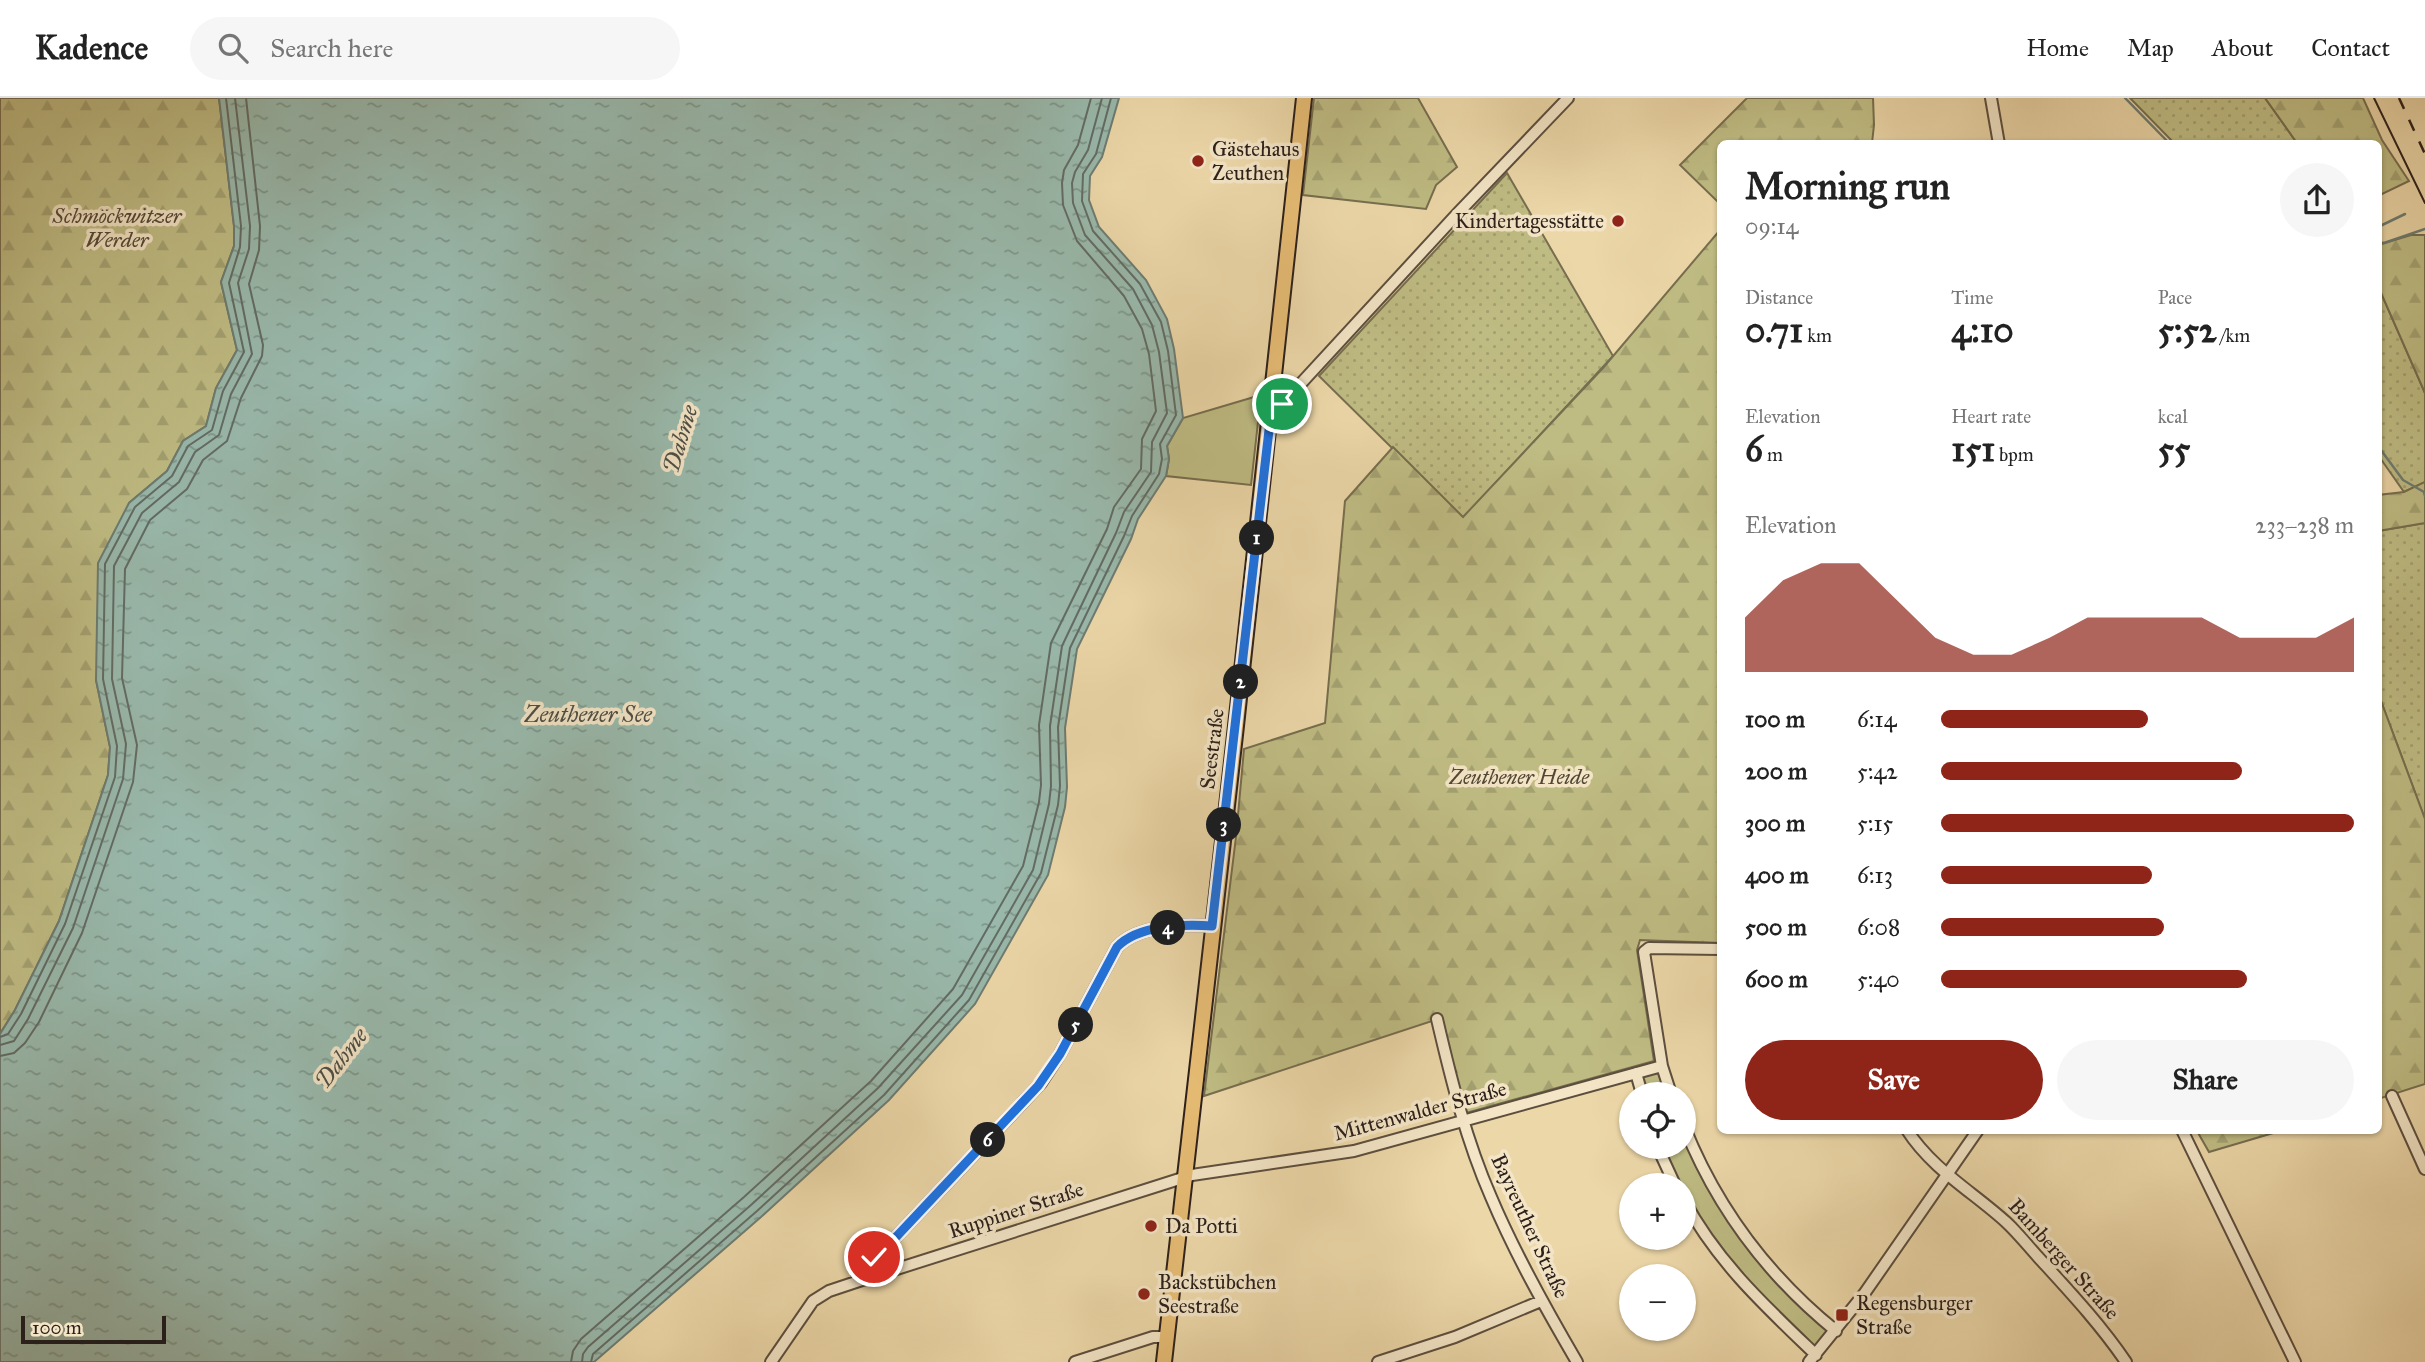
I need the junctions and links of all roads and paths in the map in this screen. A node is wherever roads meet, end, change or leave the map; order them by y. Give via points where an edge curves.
1 (1304, 98) edge
2 (1568, 98) edge
3 (1991, 98) edge
4 (1997, 140) edge
5 (1272, 404) junction
6 (1212, 926) junction
7 (1717, 949) edge
8 (1437, 1019) dead end
9 (1662, 1066) junction
10 (1636, 1073) junction
11 (1639, 1082) edge
12 (1667, 1082) edge
13 (2392, 1096) dead end
14 (1464, 1121) junction
15 (1909, 1134) edge
16 (1975, 1134) edge
17 (2184, 1134) edge
18 (1696, 1156) edge
19 (2425, 1169) edge
20 (1947, 1175) junction
21 (1185, 1178) junction
22 (1696, 1220) edge
23 (859, 1280) junction
24 (1541, 1301) junction
25 (1836, 1331) junction
26 (1167, 1337) junction
27 (1812, 1358) edge
28 (771, 1362) edge
29 (1076, 1362) edge
30 (1164, 1362) edge
31 (1378, 1362) edge
32 (1577, 1362) edge
33 (2126, 1362) edge
34 (2295, 1362) edge

1 - 5 main road, Seestraße
2 - 5 street via 1282,404
3 - 4 street
5 - 6 main road, Seestraße
6 - 21 main road, Seestraße
6 - 23 street via 1176,927 1126,938 1117,947 1054,1066 857,1273
7 - 9 street via 1646,948
8 - 14 street, Bayreuther Straße
9 - 10 street, Mittenwalder Straße
9 - 12 street
10 - 11 street
10 - 14 street, Mittenwalder Straße
13 - 19 street
14 - 21 street, Mittenwalder Straße via 1354,1151
14 - 24 street, Bayreuther Straße via 1490,1196
15 - 20 street, Bamberger Straße
16 - 20 street
17 - 34 street
18 - 25 street via 1748,1242
20 - 25 street
20 - 33 street, Bamberger Straße via 2018,1233 2090,1312
21 - 23 street, Ruppiner Straße
21 - 26 main road, Seestraße
22 - 27 street via 1730,1269
23 - 28 street, Ruppiner Straße via 813,1301
24 - 31 street via 1469,1332
24 - 32 street, Bayreuther Straße
25 - 27 street
26 - 29 street via 1153,1337
26 - 30 main road, Seestraße

